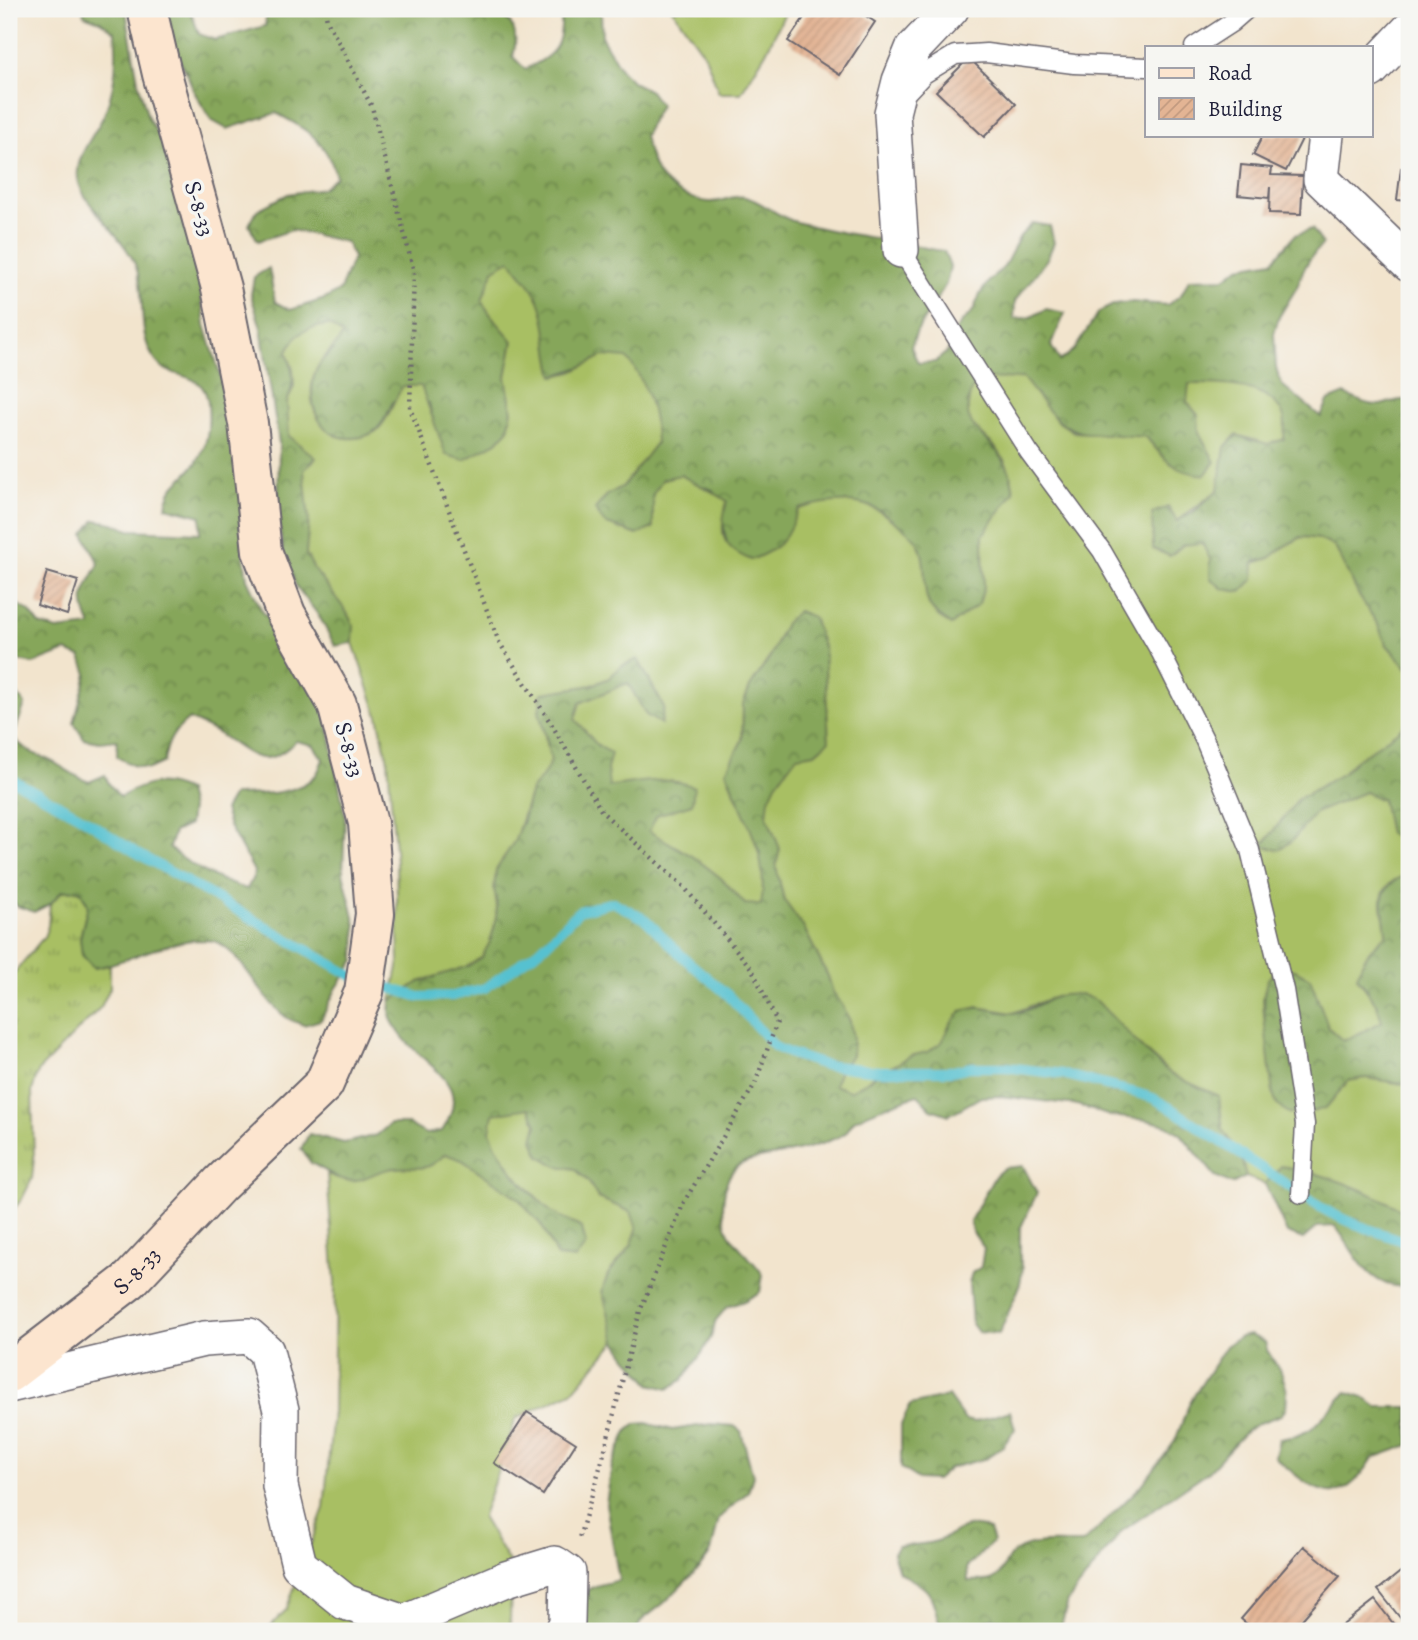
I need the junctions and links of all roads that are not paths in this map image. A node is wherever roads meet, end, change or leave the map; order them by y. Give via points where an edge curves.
1 (147, 9) edge
2 (951, 9) edge
3 (1247, 9) edge
4 (1409, 30) edge
5 (1196, 46) edge
6 (1145, 67) edge
7 (1372, 69) edge
8 (892, 113) junction
9 (1326, 136) edge
10 (901, 250) joint
11 (1409, 264) edge
12 (1301, 1194) dead end
13 (9, 1373) edge
14 (9, 1385) edge
15 (563, 1631) edge

1 - 13 street, Տ-8-33 / Տ-8-33 via 221,288 248,423 262,551 286,614 337,704 368,823 375,914 364,992 324,1084 220,1184 130,1280
2 - 8 street via 913,49
3 - 5 lane
4 - 7 street
6 - 8 lane via 1074,64 986,52 955,55 924,74
8 - 10 street
9 - 11 street via 1321,179
10 - 12 lane via 1029,452 1102,551 1205,741 1250,850 1284,990 1305,1124
14 - 15 street via 204,1339 249,1336 266,1351 281,1410 280,1486 299,1565 345,1602 404,1622 506,1579 555,1564 568,1573

